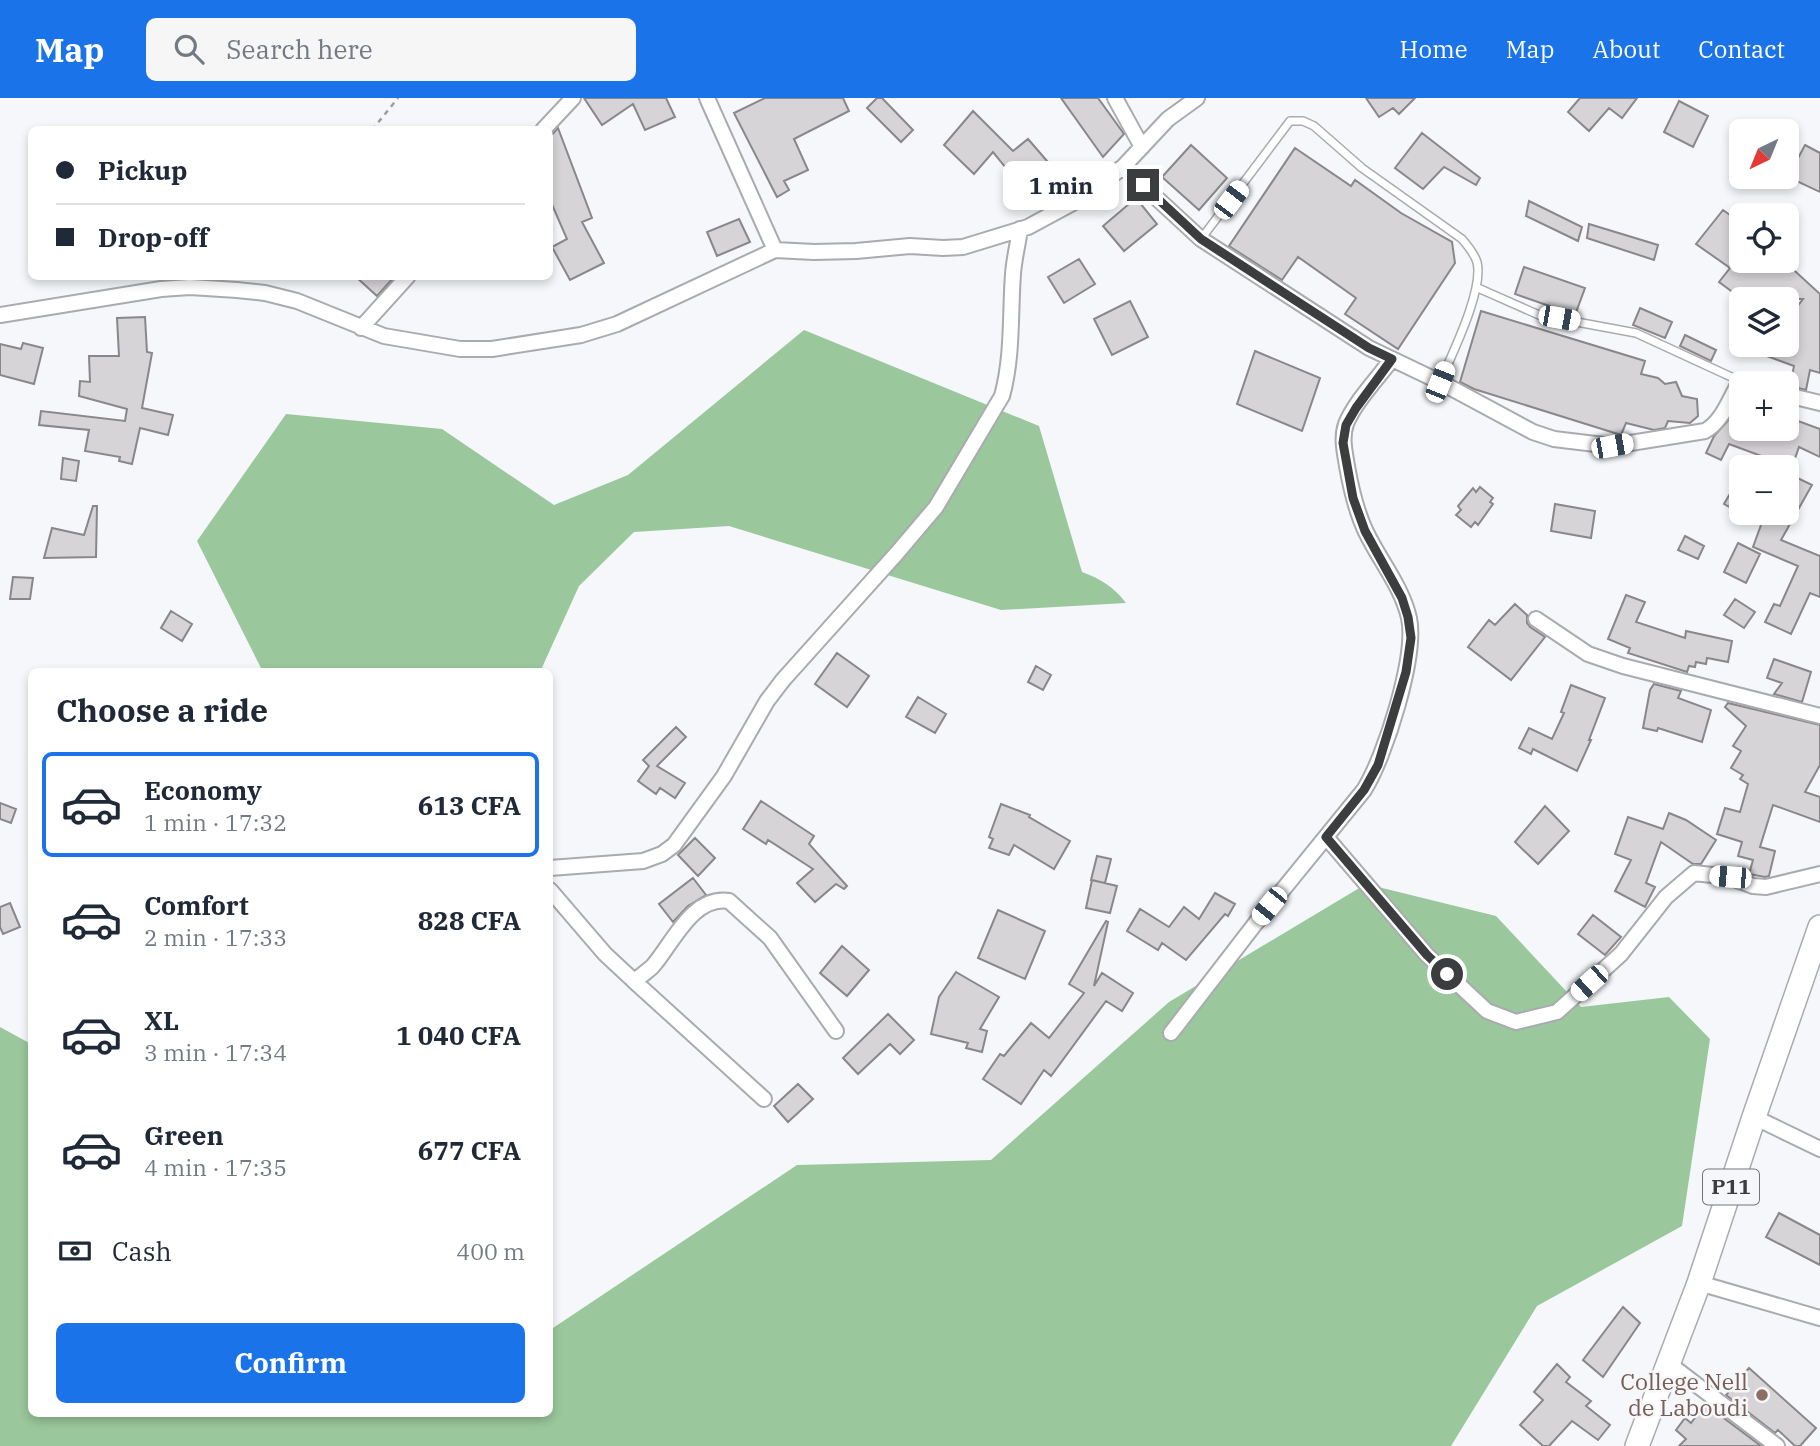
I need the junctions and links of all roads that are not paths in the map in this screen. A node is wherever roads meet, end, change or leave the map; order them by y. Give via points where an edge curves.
1 (573, 98) edge
2 (707, 98) edge
3 (1115, 98) edge
4 (1197, 98) edge
5 (547, 126) edge
6 (1142, 147) junction
7 (1123, 167) junction
8 (1020, 229) junction
9 (1201, 239) junction
10 (775, 250) junction
11 (404, 280) edge
12 (1478, 288) junction
13 (0, 316) edge
14 (361, 328) junction
15 (1392, 359) junction
16 (1729, 376) edge
17 (1440, 382) junction
18 (1799, 398) edge
19 (1820, 403) edge
20 (1729, 404) edge
21 (1536, 619) dead end
22 (1820, 716) edge
23 (1326, 837) junction
24 (553, 868) edge
25 (1820, 874) edge
26 (553, 893) edge
27 (1820, 927) edge
28 (634, 981) junction
29 (836, 1031) dead end
30 (1171, 1033) dead end
31 (764, 1099) dead end
32 (1754, 1116) junction
33 (1820, 1149) edge
34 (1699, 1283) junction
35 (1820, 1318) edge
36 (1668, 1363) junction
37 (1637, 1446) edge
38 (1777, 1446) edge

1 - 5 street
2 - 10 street
3 - 6 street
4 - 6 street via 1168,119
6 - 7 street
7 - 8 street via 1080,199
7 - 9 street
8 - 10 street via 963,247
8 - 24 street via 1002,396 936,507 783,680 724,776 674,845 643,861
9 - 12 lane via 1290,121 1303,121 1462,239 1477,263
9 - 15 street
10 - 14 street via 617,324 581,335 492,349 460,349
11 - 14 street
12 - 16 lane via 1539,314 1636,333
12 - 17 lane
13 - 14 street via 190,287 265,293
15 - 17 street
15 - 23 street via 1346,425 1343,443 1353,498 1365,531 1402,598 1411,638 1406,672 1378,765
17 - 20 street via 1533,432 1612,446 1705,431
18 - 19 street
21 - 22 street via 1599,658
23 - 25 street via 1427,955 1487,1011 1516,1022 1557,1012 1621,954 1666,897 1695,873 1766,887
23 - 30 street
26 - 28 street
27 - 32 main road, P11
28 - 29 street via 652,966 694,913 720,900 729,901 770,938
28 - 31 street
32 - 33 street
32 - 34 main road, P11
34 - 35 street
34 - 36 main road, P11
36 - 37 main road, P11
36 - 38 street

